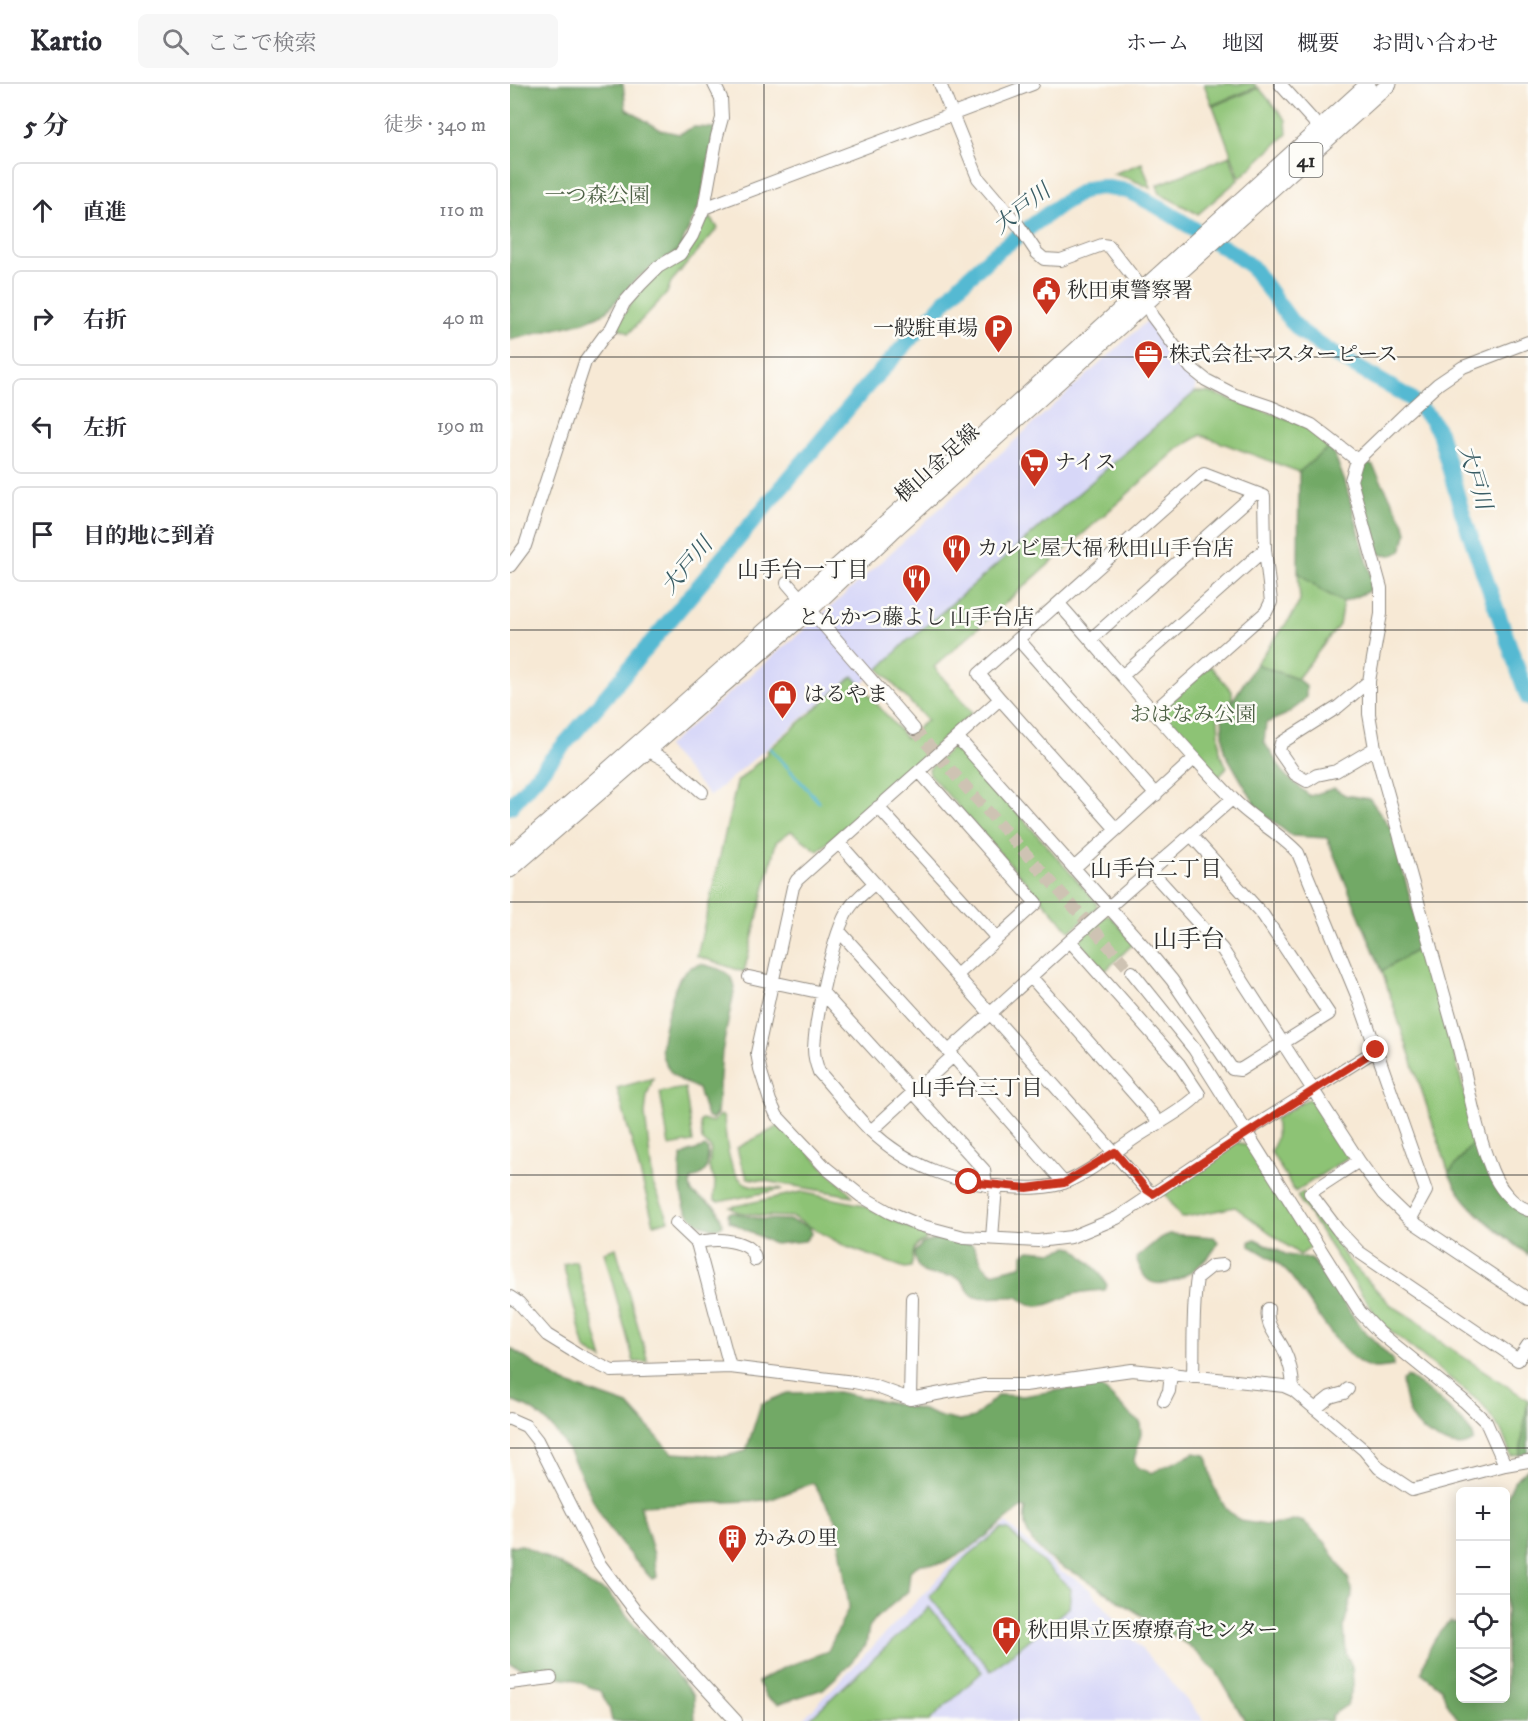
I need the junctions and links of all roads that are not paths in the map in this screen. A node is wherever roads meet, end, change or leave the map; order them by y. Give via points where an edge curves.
1 (714, 84) edge
2 (940, 84) edge
3 (1033, 84) edge
4 (1280, 84) edge
5 (1368, 84) edge
6 (1389, 84) edge
7 (952, 115) junction
8 (1324, 133) junction
9 (705, 208) junction
10 (1143, 297) junction
11 (1528, 342) edge
12 (1357, 460) junction
13 (1254, 494) junction
14 (1265, 549) junction
15 (510, 566) edge
16 (787, 584) dead end
17 (1059, 604) junction
18 (805, 605) junction
19 (1018, 639) junction
20 (1091, 639) junction
21 (1122, 676) junction
22 (1369, 681) junction
23 (1000, 699) junction
24 (1153, 712) junction
25 (914, 729) tunnel mouth
26 (958, 738) junction
27 (1375, 748) junction
28 (649, 751) junction
29 (1195, 758) junction
30 (919, 771) junction
31 (702, 792) dead end
32 (1156, 795) junction
33 (1233, 800) junction
34 (878, 807) junction
35 (1116, 829) junction
36 (1191, 835) junction
37 (839, 843) junction
38 (510, 855) edge
39 (1074, 868) junction
40 (510, 870) edge
41 (1150, 870) junction
42 (876, 883) junction
43 (1109, 907) junction
44 (839, 931) junction
45 (997, 938) junction
46 (1070, 941) junction
47 (1132, 972) tunnel mouth
48 (958, 974) junction
49 (749, 977) dead end
50 (1031, 977) junction
51 (772, 983) junction
52 (823, 993) junction
53 (991, 1013) junction
54 (1284, 1043) junction
55 (1376, 1050) junction
56 (951, 1053) junction
57 (1314, 1090) junction
58 (913, 1092) junction
59 (1159, 1122) junction
60 (871, 1131) junction
61 (1247, 1131) junction
62 (1115, 1152) junction
63 (1359, 1161) junction
64 (1064, 1183) junction
65 (991, 1186) junction
66 (1153, 1194) junction
67 (1528, 1210) edge
68 (1410, 1220) junction
69 (676, 1223) dead end
70 (992, 1238) junction
71 (697, 1243) junction
72 (755, 1260) dead end
73 (1222, 1265) dead end
74 (510, 1297) edge
75 (912, 1298) dead end
76 (1528, 1299) edge
77 (1268, 1309) dead end
78 (1528, 1345) edge
79 (730, 1367) junction
80 (1171, 1373) junction
81 (1193, 1377) junction
82 (1348, 1389) dead end
83 (1293, 1390) junction
84 (910, 1399) junction
85 (1164, 1401) dead end
86 (1316, 1409) junction
87 (510, 1419) edge
88 (1528, 1461) edge
89 (1505, 1465) junction
90 (551, 1678) dead end
91 (510, 1683) edge
92 (736, 1721) edge

1 - 9 street via 722,118
2 - 7 street
3 - 7 street
4 - 8 street
5 - 8 main road, 横山金足線 / 41
6 - 8 main road, 横山金足線 / 41
7 - 9 street
7 - 10 street via 978,178 1044,259 1060,260 1109,246 1137,282
8 - 10 main road, 横山金足線 / 41
9 - 15 street via 680,255 658,267 624,303 611,329 585,363 525,546
10 - 12 street via 1152,316 1191,368 1206,380 1312,424
10 - 18 main road, 横山金足線 / 41 via 892,532
11 - 12 street via 1463,367 1427,394
12 - 22 street via 1351,480 1381,588 1381,614
13 - 14 street via 1264,496
13 - 17 street via 1204,473
13 - 20 street
14 - 21 street
14 - 24 street via 1271,602 1266,612
16 - 18 street
17 - 19 street
17 - 20 street
18 - 25 street
18 - 28 main road, 横山金足線 / 41
18 - 38 main road, 横山金足線 / 41
19 - 23 street via 979,674
19 - 32 street
20 - 21 street
21 - 24 street
22 - 27 street
22 - 27 street via 1338,707 1281,743 1279,751 1295,774 1307,780 1336,771
23 - 26 street
23 - 35 street
24 - 29 street
26 - 30 street
26 - 39 street
27 - 67 street via 1456,1036 1478,1129 1501,1188
28 - 31 street via 667,761
28 - 40 main road, 横山金足線 / 41
29 - 32 street
29 - 33 street
30 - 34 street
30 - 45 street via 1036,903
32 - 35 street
33 - 36 street
33 - 55 street via 1298,853
34 - 37 street
34 - 45 street
35 - 39 street
36 - 41 street
36 - 54 street via 1263,915 1329,1014
37 - 42 street
37 - 51 street via 797,880
39 - 43 street
41 - 43 street
41 - 54 street via 1222,949
42 - 44 street via 848,910
42 - 48 street
43 - 46 street
43 - 54 street via 1172,980 1232,1070 1240,1070
44 - 52 street
44 - 56 street
45 - 48 street
46 - 50 street
46 - 59 street via 1179,1064 1199,1094
47 - 61 street via 1194,1048
48 - 53 street
49 - 51 street
50 - 53 street
50 - 59 street
51 - 52 street
51 - 70 street via 757,1053 777,1116 826,1168 889,1212 919,1226 964,1237
52 - 58 street
52 - 60 street via 814,1060 819,1072
53 - 56 street
53 - 62 street
54 - 57 street
55 - 57 street
55 - 68 street via 1426,1191
56 - 58 street
56 - 64 street
57 - 61 street
57 - 63 street
58 - 60 street
58 - 65 street via 984,1170
59 - 62 street
60 - 65 street via 915,1164
61 - 66 street
61 - 89 street via 1360,1312 1486,1422
62 - 64 street
62 - 66 street
63 - 68 street via 1383,1194
63 - 78 street via 1310,1193 1338,1230 1359,1252 1518,1360
64 - 65 street via 1027,1188
65 - 70 street
66 - 70 street via 1117,1218 1071,1237
68 - 76 street
69 - 71 street
71 - 72 street via 706,1239 734,1242 750,1248
71 - 79 street
73 - 81 street via 1212,1266 1197,1278
74 - 79 street via 547,1335 612,1371
75 - 84 street
77 - 83 street via 1266,1318 1293,1374
79 - 84 street via 854,1382
80 - 81 street
80 - 84 street via 1132,1370 1025,1385 996,1384
80 - 85 street via 1170,1391
81 - 83 street
82 - 86 street
83 - 86 street
86 - 89 street via 1379,1468 1412,1490
87 - 92 street via 526,1426 537,1440 599,1563 636,1612
88 - 89 street
90 - 91 street

